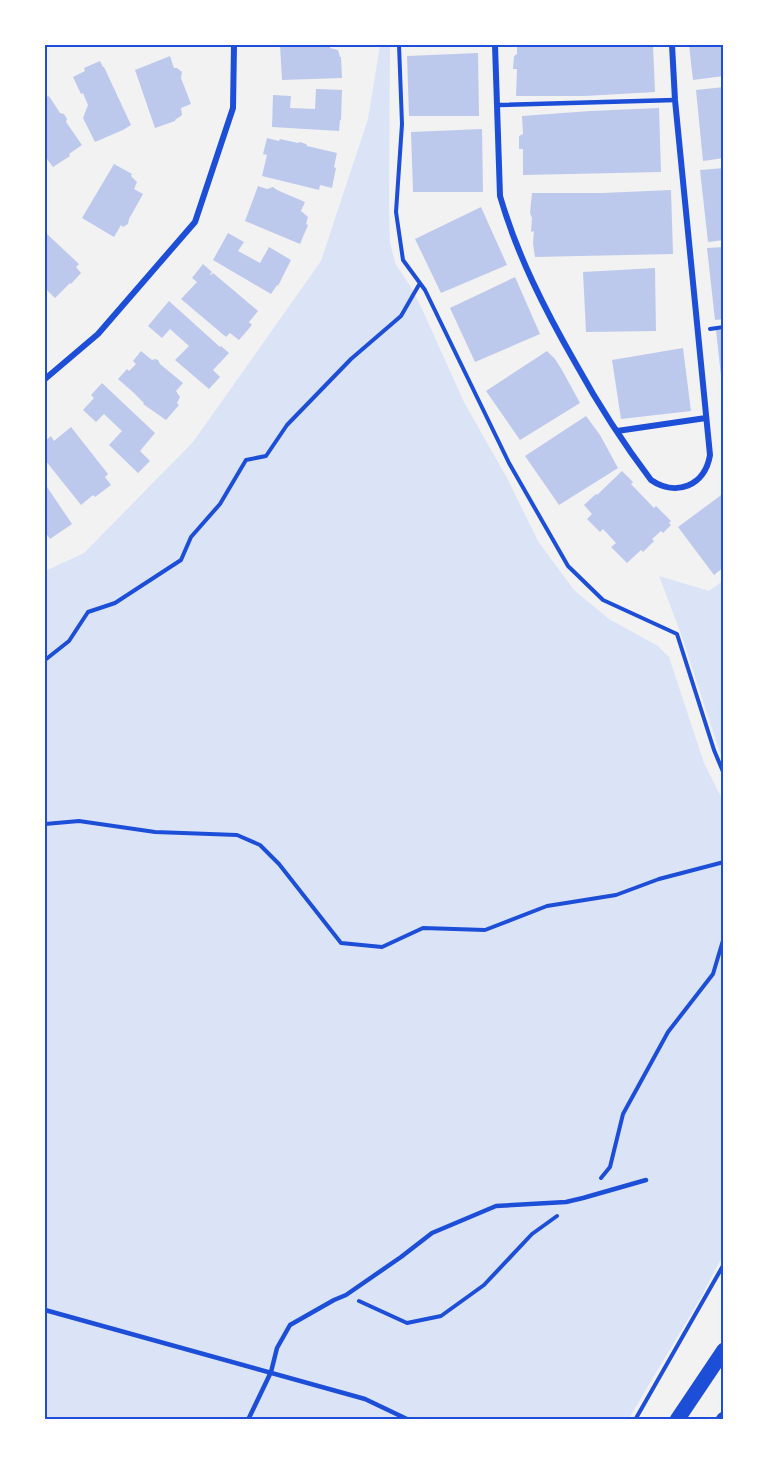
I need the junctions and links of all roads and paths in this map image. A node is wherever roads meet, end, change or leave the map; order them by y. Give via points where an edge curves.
1 (234, 45) edge
2 (399, 45) edge
3 (495, 45) edge
4 (672, 45) edge
5 (675, 100) junction
6 (497, 105) junction
7 (420, 283) junction
8 (45, 379) edge
9 (706, 418) junction
10 (617, 431) junction
11 (45, 660) edge
12 (724, 774) edge
13 (45, 824) edge
14 (724, 862) edge
15 (724, 937) edge
16 (646, 1180) dead end
17 (583, 1198) junction
18 (724, 1264) edge
19 (346, 1295) junction
20 (45, 1310) edge
21 (724, 1350) edge
22 (271, 1372) junction
23 (248, 1420) edge
24 (409, 1420) edge
25 (635, 1420) edge
26 (677, 1420) edge

1 - 8 street via 233,108 195,222 98,334
2 - 7 path via 402,124 396,212 403,260
3 - 6 street
4 - 5 street
5 - 6 lane
5 - 9 street
6 - 10 street via 500,196 507,219 557,331
7 - 11 path via 401,316 351,359 287,425 266,456 246,460 219,504 191,537 181,560 115,603 88,612 69,641
7 - 12 path via 509,463 568,566 603,600 677,634
9 - 10 street
9 - 10 street via 708,463 701,477 688,486 672,489 651,480
13 - 14 path via 79,821 155,832 237,835 260,845 279,864 341,943 382,947 423,928 485,930 548,906 616,895
15 - 17 path via 713,974 668,1032 623,1114 610,1167
16 - 17 lane
17 - 19 lane via 496,1206 432,1233
17 - 19 path via 532,1234 484,1285 441,1316 407,1323
18 - 25 path
19 - 22 lane via 290,1325 277,1348
20 - 22 lane
21 - 26 main road
22 - 23 lane
22 - 24 lane via 365,1399

